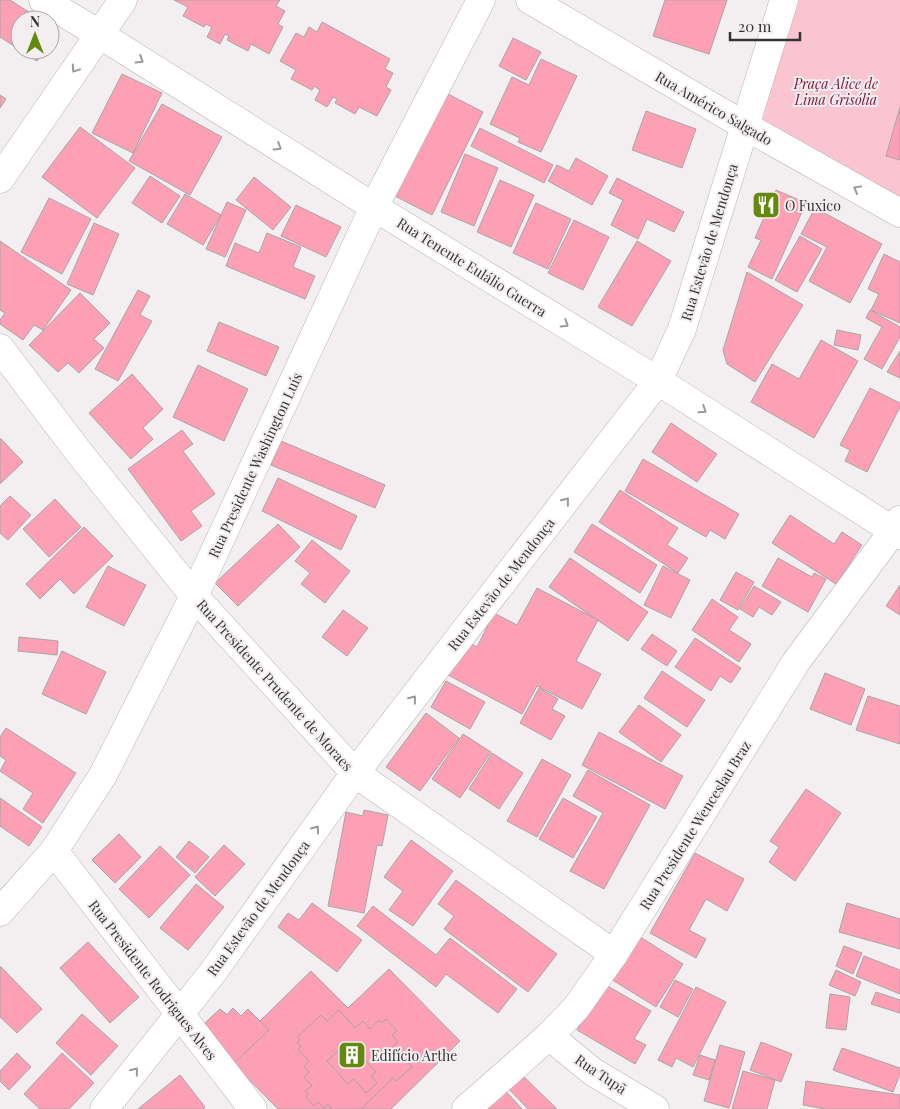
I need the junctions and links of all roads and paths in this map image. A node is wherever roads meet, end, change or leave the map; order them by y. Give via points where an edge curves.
1 (43, 0) edge
2 (123, 0) edge
3 (481, 0) edge
4 (530, 0) edge
5 (784, 0) edge
6 (99, 34) junction
7 (745, 126) junction
8 (0, 179) edge
9 (374, 207) junction
10 (900, 213) edge
11 (0, 348) edge
12 (658, 381) junction
13 (898, 529) edge
14 (194, 596) junction
15 (355, 773) junction
16 (54, 851) junction
17 (0, 912) edge
18 (614, 954) junction
19 (179, 1015) junction
20 (549, 1036) junction
21 (104, 1109) edge
22 (253, 1109) edge
23 (466, 1109) edge
24 (655, 1109) edge

1 - 6 street, Rua Tenente Eulálio Guerra
2 - 6 street
3 - 9 street, Rua Presidente Washington Luís
4 - 7 street, Rua Américo Salgado
5 - 7 street, Rua Estevão de Mendonça
6 -> 8 street
6 -> 9 street, Rua Tenente Eulálio Guerra
10 -> 7 street, Rua Américo Salgado
7 - 12 street, Rua Estevão de Mendonça via 682,329
9 -> 12 street, Rua Tenente Eulálio Guerra
9 - 14 street, Rua Presidente Washington Luís
11 - 14 street, Rua Presidente Prudente de Moraes
12 -> 13 street, Rua Tenente Eulálio Guerra
15 -> 12 street, Rua Estevão de Mendonça
13 - 18 street, Rua Presidente Wenceslau Braz via 796,662
14 - 15 street, Rua Presidente Prudente de Moraes
14 - 16 street, Rua Presidente Washington Luís via 102,775
15 - 18 street, Rua Presidente Prudente de Moraes
19 -> 15 street, Rua Estevão de Mendonça
16 - 17 street, Rua Presidente Washington Luís
16 - 19 street, Rua Presidente Rodrigues Alves
18 - 20 street, Rua Presidente Wenceslau Braz via 576,1008
21 -> 19 street, Rua Estevão de Mendonça
19 - 22 street, Rua Presidente Rodrigues Alves
20 - 23 street, Rua Presidente Wenceslau Braz
20 - 24 street, Rua Tupã via 593,1072

